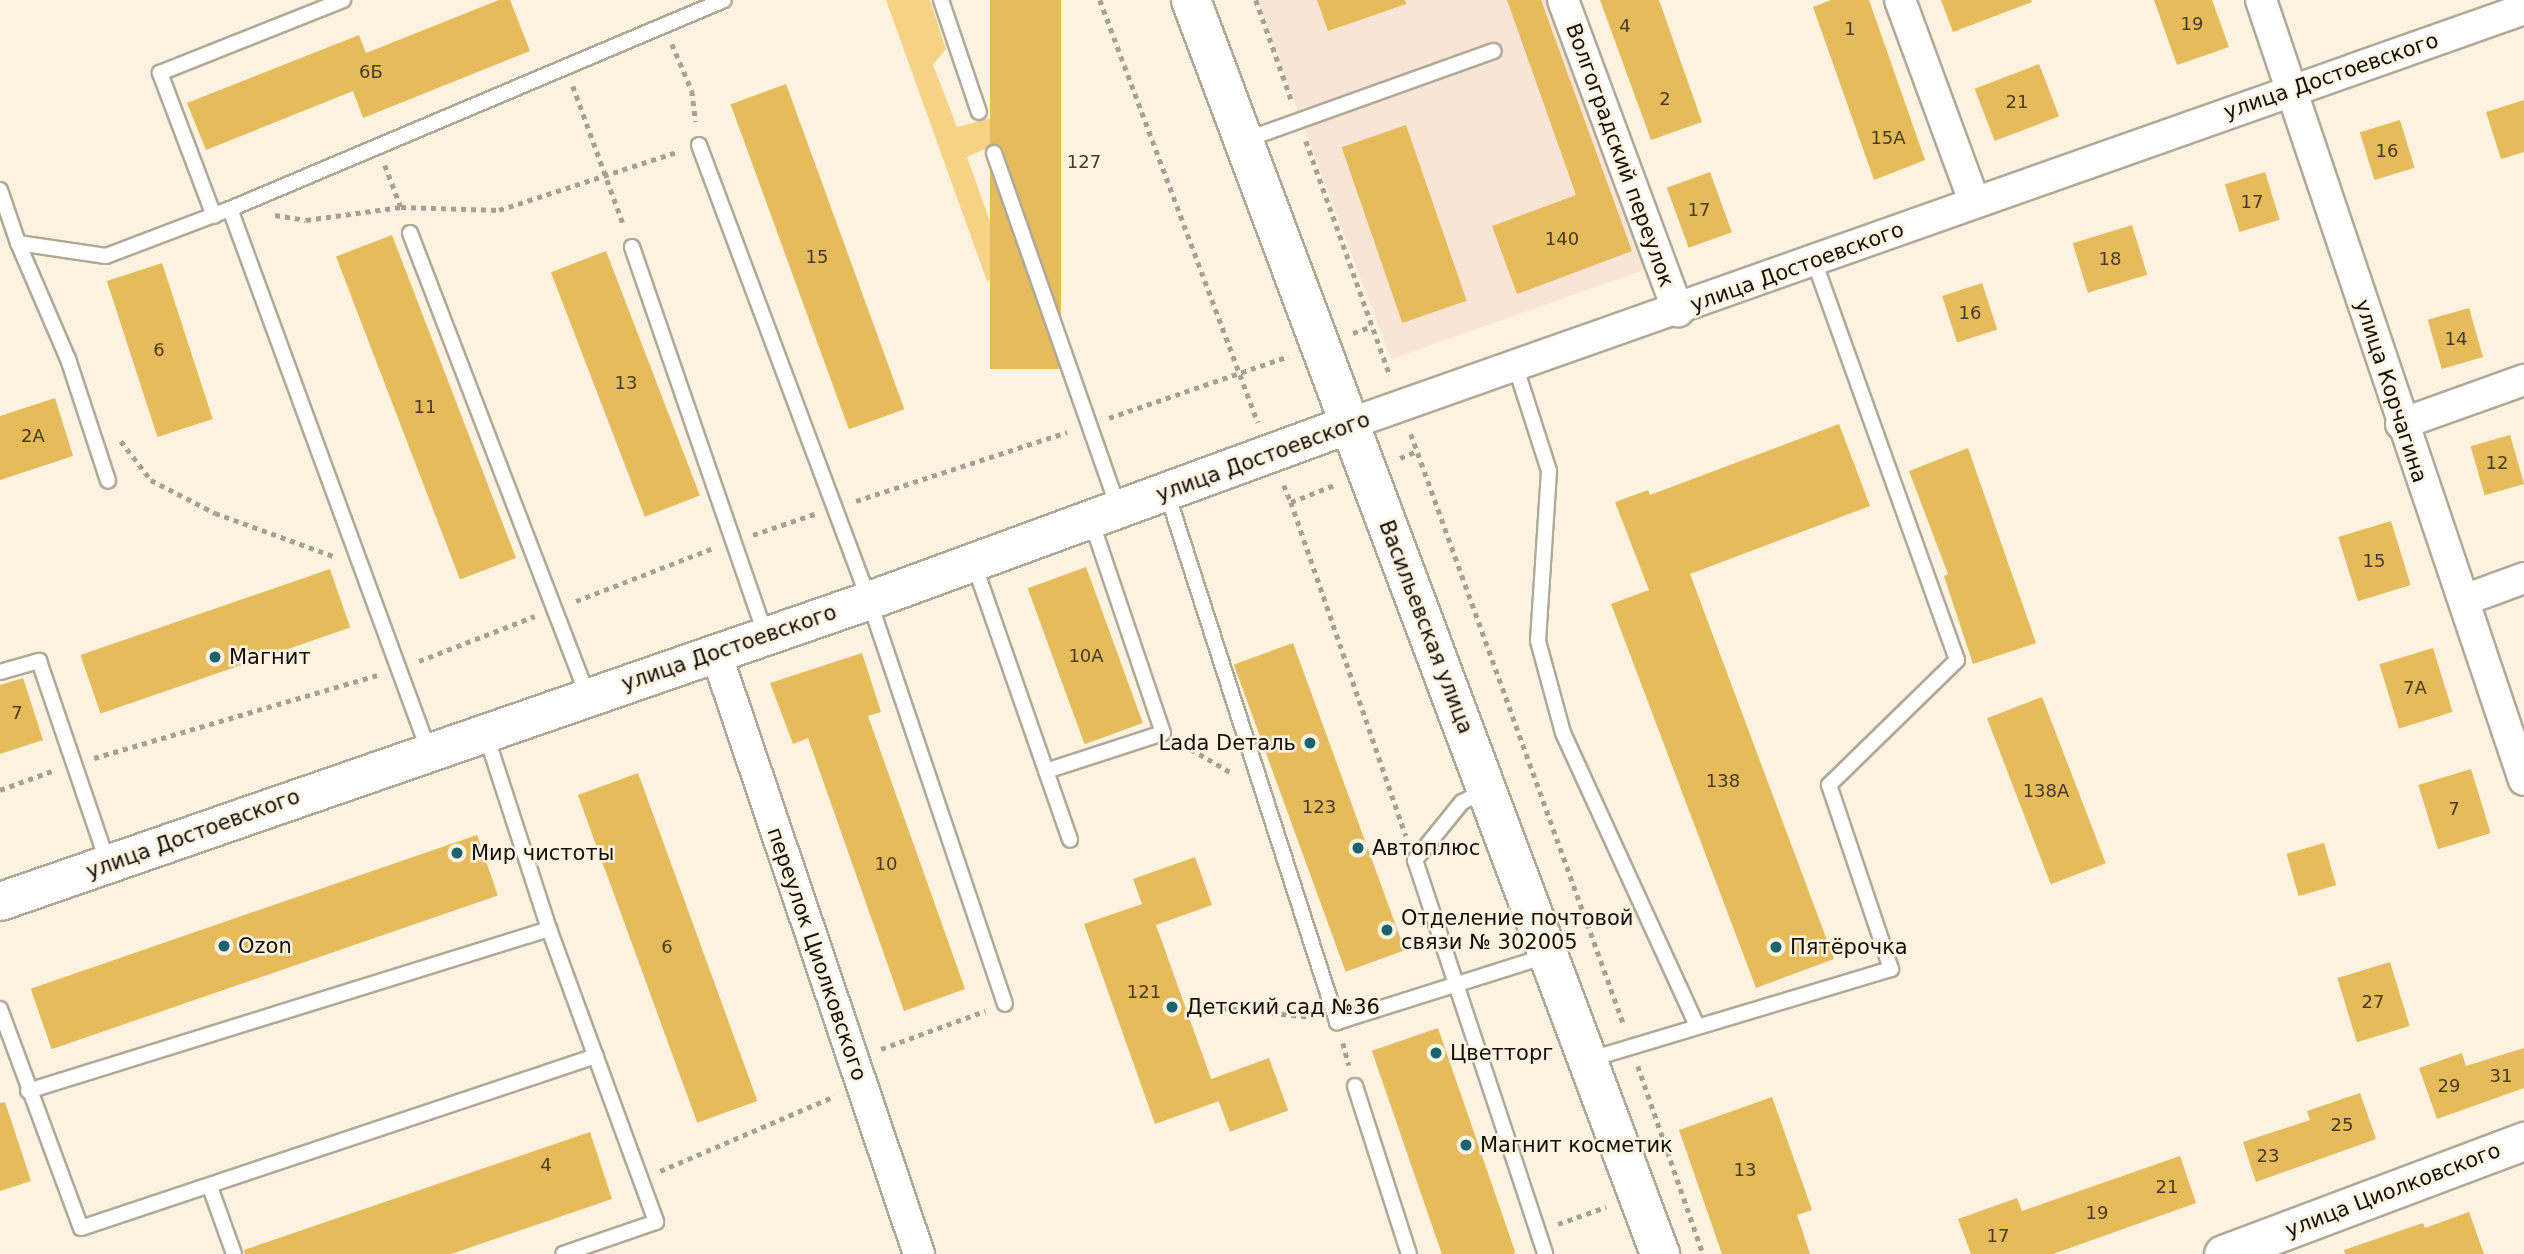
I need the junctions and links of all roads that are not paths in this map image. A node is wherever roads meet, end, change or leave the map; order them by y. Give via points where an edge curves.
1 (343, 0) edge
2 (724, 0) edge
3 (941, 0) edge
4 (1191, 0) edge
5 (1563, 0) edge
6 (1900, 0) edge
7 (2261, 0) edge
8 (2524, 9) edge
9 (1494, 51) dead end
10 (2293, 89) junction
11 (979, 113) dead end
12 (1244, 140) junction
13 (699, 145) road end
14 (994, 153) dead end
15 (0, 190) edge
16 (1974, 201) junction
17 (229, 209) junction
18 (214, 216) junction
19 (410, 233) road end
20 (18, 243) junction
21 (632, 247) road end
22 (1814, 261) junction
23 (1678, 311) junction
24 (1516, 368) junction
25 (2524, 380) edge
26 (1349, 424) junction
27 (2401, 424) junction
28 (107, 481) dead end
29 (1167, 493) junction
30 (1105, 515) junction
31 (974, 562) junction
32 (2524, 578) edge
33 (869, 600) junction
34 (2464, 600) junction
35 (766, 636) junction
36 (716, 653) junction
37 (0, 673) edge
38 (588, 696) junction
39 (484, 731) junction
40 (428, 750) junction
41 (1046, 771) junction
42 (2524, 780) edge
43 (1488, 789) junction
44 (1070, 840) dead end
45 (108, 866) junction
46 (0, 901) edge
47 (549, 929) junction
48 (1551, 954) junction
49 (1454, 985) junction
50 (1005, 1004) road end
51 (0, 1009) edge
52 (1697, 1026) junction
53 (596, 1056) junction
54 (1591, 1059) junction
55 (1355, 1086) road end
56 (28, 1091) junction
57 (2524, 1141) edge
58 (210, 1187) junction
59 (234, 1254) edge
60 (563, 1254) edge
61 (919, 1254) edge
62 (1409, 1254) edge
63 (1545, 1254) edge
64 (1660, 1254) edge
65 (2223, 1254) edge

1 - 18 lane via 160,73
2 - 17 lane
3 - 11 lane
4 - 12 main road, Васильевская улица
5 - 23 street, Волгоградский переулок
6 - 16 street
7 - 10 street, улица Корчагина
8 - 10 street, улица Достоевского
9 - 12 lane
10 - 16 street, улица Достоевского
10 - 27 street, улица Корчагина
12 - 26 main road, Васильевская улица
13 - 33 lane
14 - 30 lane via 1089,425
15 - 20 lane
16 - 22 street, улица Достоевского
17 - 18 lane
17 - 40 lane
18 - 20 lane via 106,256
19 - 38 lane
20 - 28 lane via 68,359
21 - 35 lane
22 - 23 street, улица Достоевского
22 - 52 lane via 1956,660 1829,785 1891,969
23 - 24 street, улица Достоевского
24 - 26 street, улица Достоевского
24 - 52 lane via 1549,471 1538,641 1563,733
25 - 27 street
26 - 29 street, улица Достоевского
26 - 43 main road, Васильевская улица
27 - 34 street, улица Корчагина
29 - 30 street, улица Достоевского
29 - 49 lane via 1337,1022
30 - 31 street, улица Достоевского
30 - 41 lane via 1163,733
31 - 33 street, улица Достоевского
31 - 41 lane
32 - 34 street
33 - 35 street, улица Достоевского
33 - 50 lane
34 - 42 street, улица Корчагина
35 - 36 street, улица Достоевского
36 - 38 street, улица Достоевского
36 - 61 street, переулок Циолковского
37 - 45 lane via 39,661
38 - 39 street, улица Достоевского
39 - 40 street, улица Достоевского
39 - 47 lane
40 - 45 street, улица Достоевского
41 - 44 lane
43 - 48 main road, Васильевская улица
43 - 49 lane via 1462,802 1415,860
45 - 46 street, улица Достоевского
47 - 53 lane
47 - 56 lane
48 - 49 lane
48 - 54 main road, Васильевская улица
49 - 63 lane
51 - 56 lane
52 - 54 lane
53 - 58 lane
53 - 60 lane via 656,1222
54 - 64 main road, Васильевская улица
55 - 62 lane
56 - 58 lane via 81,1228
57 - 65 street, улица Циолковского
58 - 59 lane

